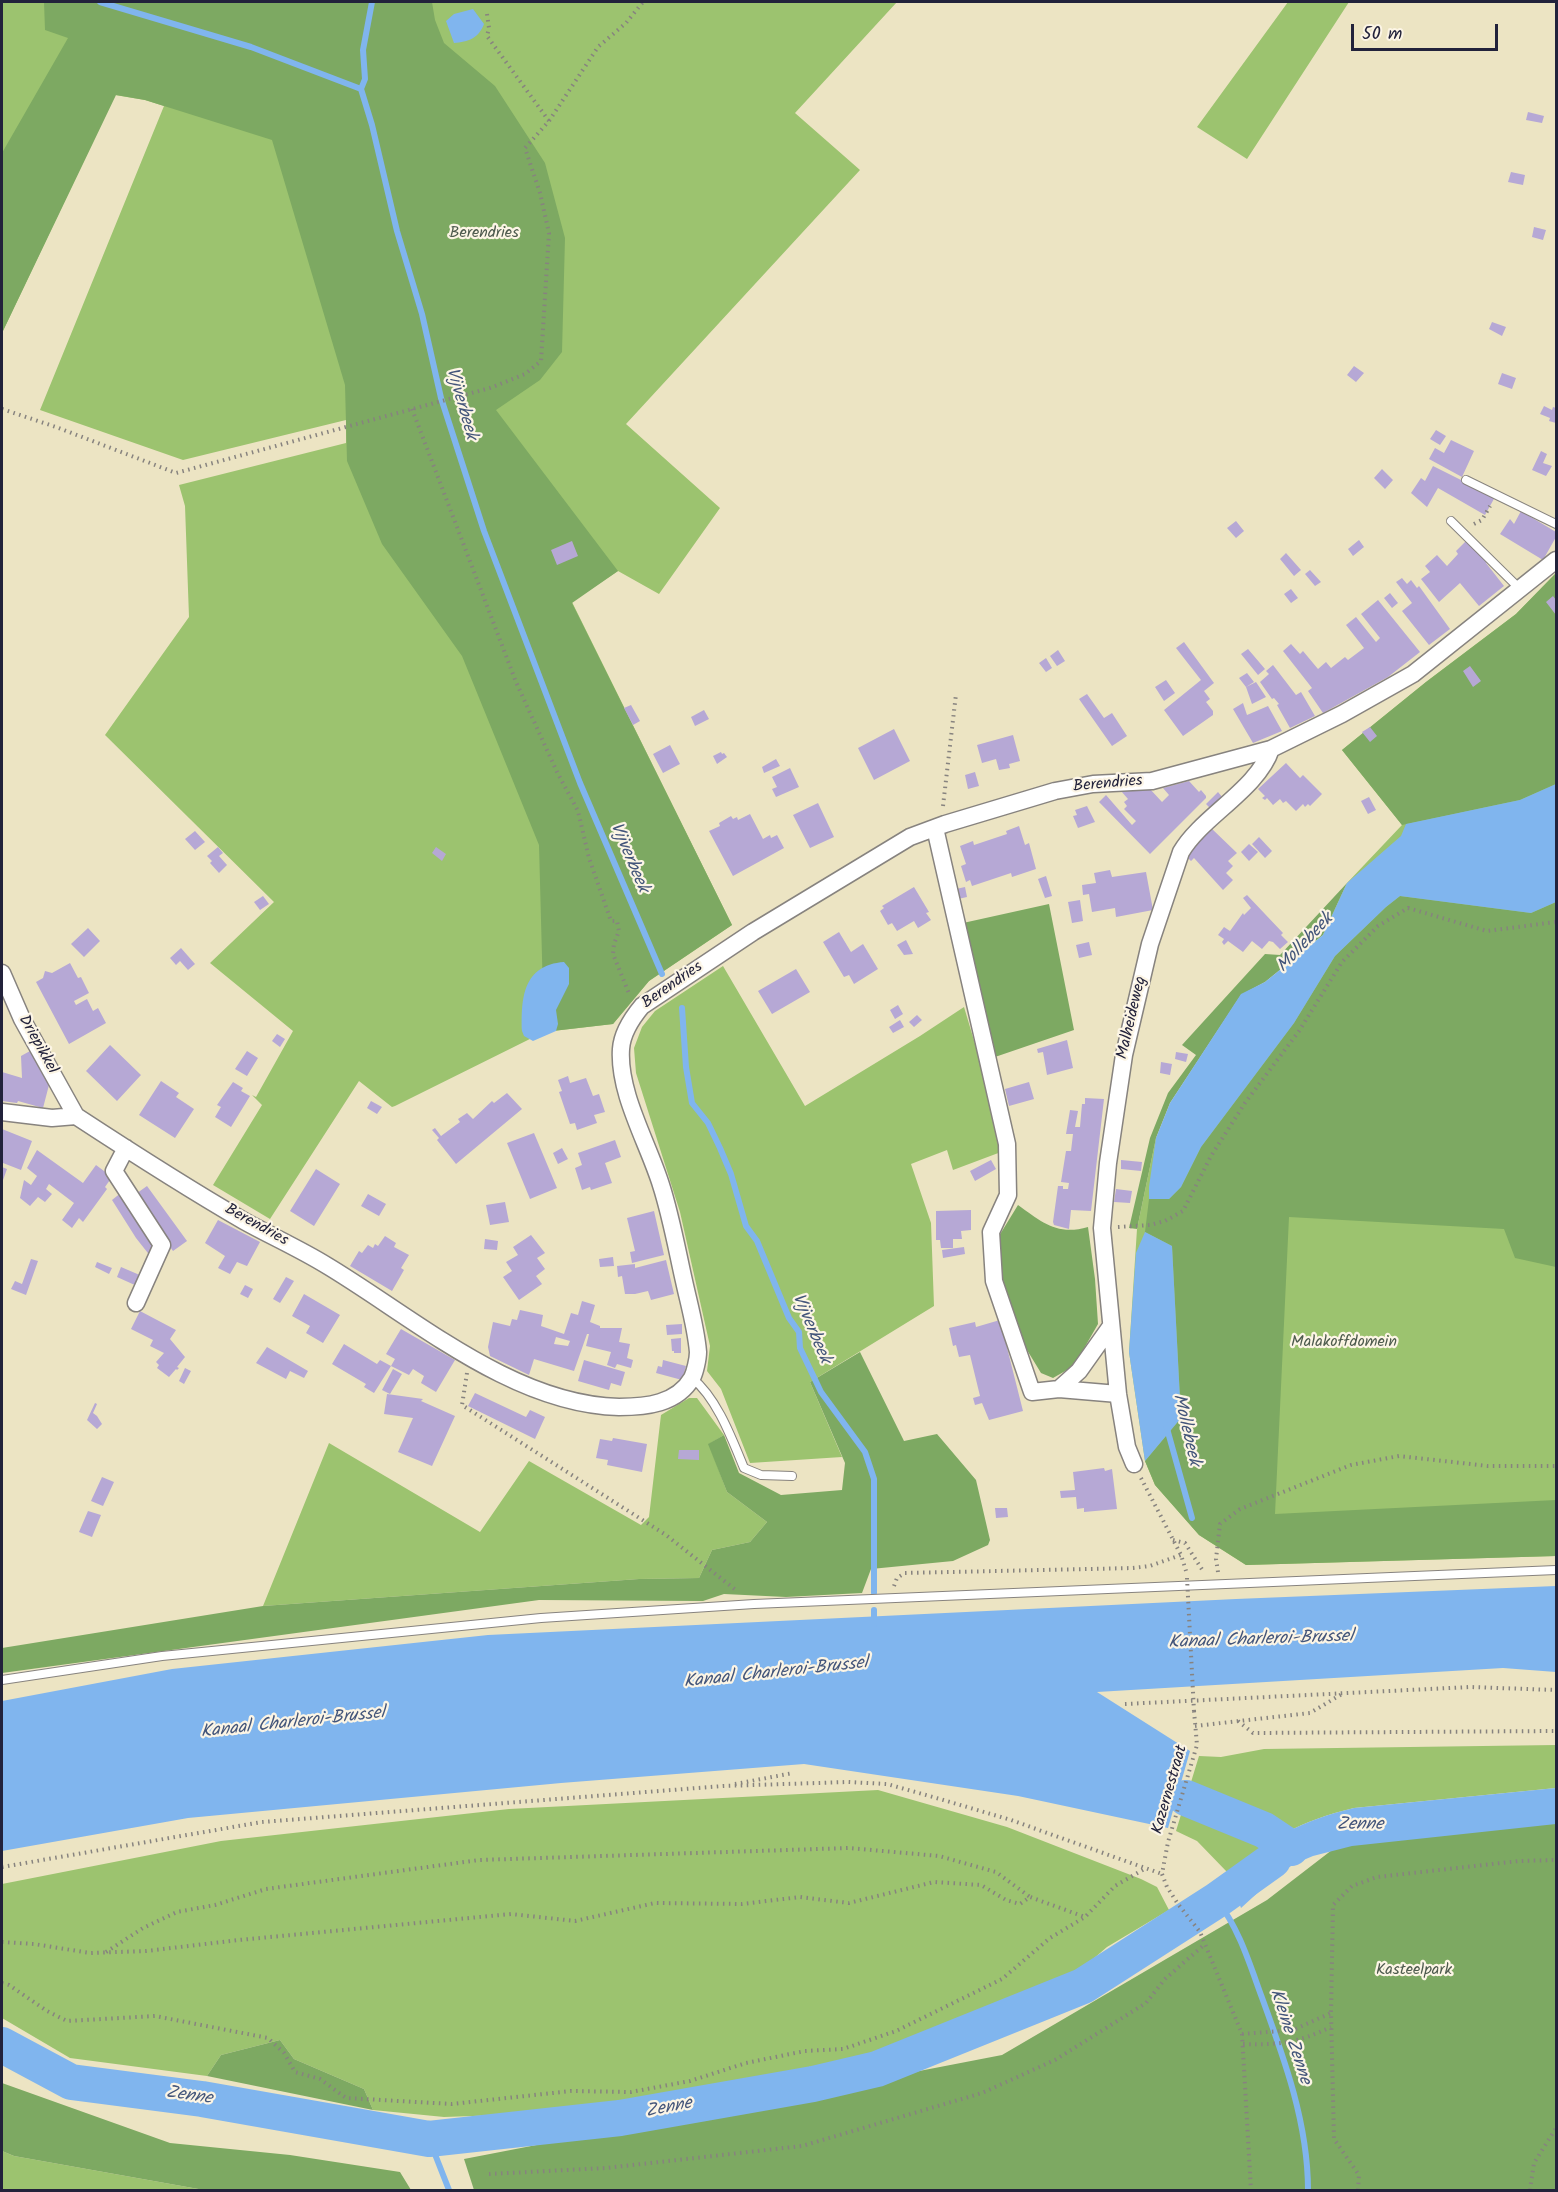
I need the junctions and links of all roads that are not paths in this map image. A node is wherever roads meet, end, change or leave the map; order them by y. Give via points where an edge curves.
1 (1466, 480) dead end
2 (1451, 521) dead end
3 (1557, 524) edge
4 (1557, 560) edge
5 (1520, 589) junction
6 (1270, 749) junction
7 (940, 826) junction
8 (2, 973) edge
9 (2, 1112) edge
10 (76, 1116) junction
11 (126, 1148) junction
12 (136, 1303) dead end
13 (1111, 1326) junction
14 (692, 1378) junction
15 (1059, 1389) junction
16 (1118, 1394) junction
17 (1134, 1464) road end
18 (792, 1476) dead end
19 (1557, 1570) edge
20 (2, 1680) edge

1 - 3 lane
2 - 5 lane
4 - 5 street, Berendries
5 - 6 street, Berendries via 1413,674
6 - 7 street, Berendries via 1152,781 1094,783 1055,791
6 - 13 street, Malheideweg via 1267,761 1187,842 1150,944 1124,1055 1108,1163 1102,1228
7 - 14 street, Berendries via 898,843 753,932 642,1006 626,1030 621,1047 622,1069 662,1186 680,1263 698,1355
7 - 15 street via 1007,1144 1008,1195 991,1232 994,1281 1032,1392
8 - 10 street, Driepikkel via 22,1019
9 - 10 street via 52,1118
10 - 11 street, Berendries
11 - 12 street via 114,1171 162,1245
11 - 14 street, Berendries via 243,1221 325,1264 492,1370 542,1390 616,1407 649,1406 674,1397
13 - 15 street via 1079,1371
13 - 16 street, Malheideweg
14 - 18 lane via 724,1422 744,1468 760,1475
15 - 16 street
16 - 17 street, Malheideweg via 1127,1447
19 - 20 lane via 754,1604 541,1618 162,1656

